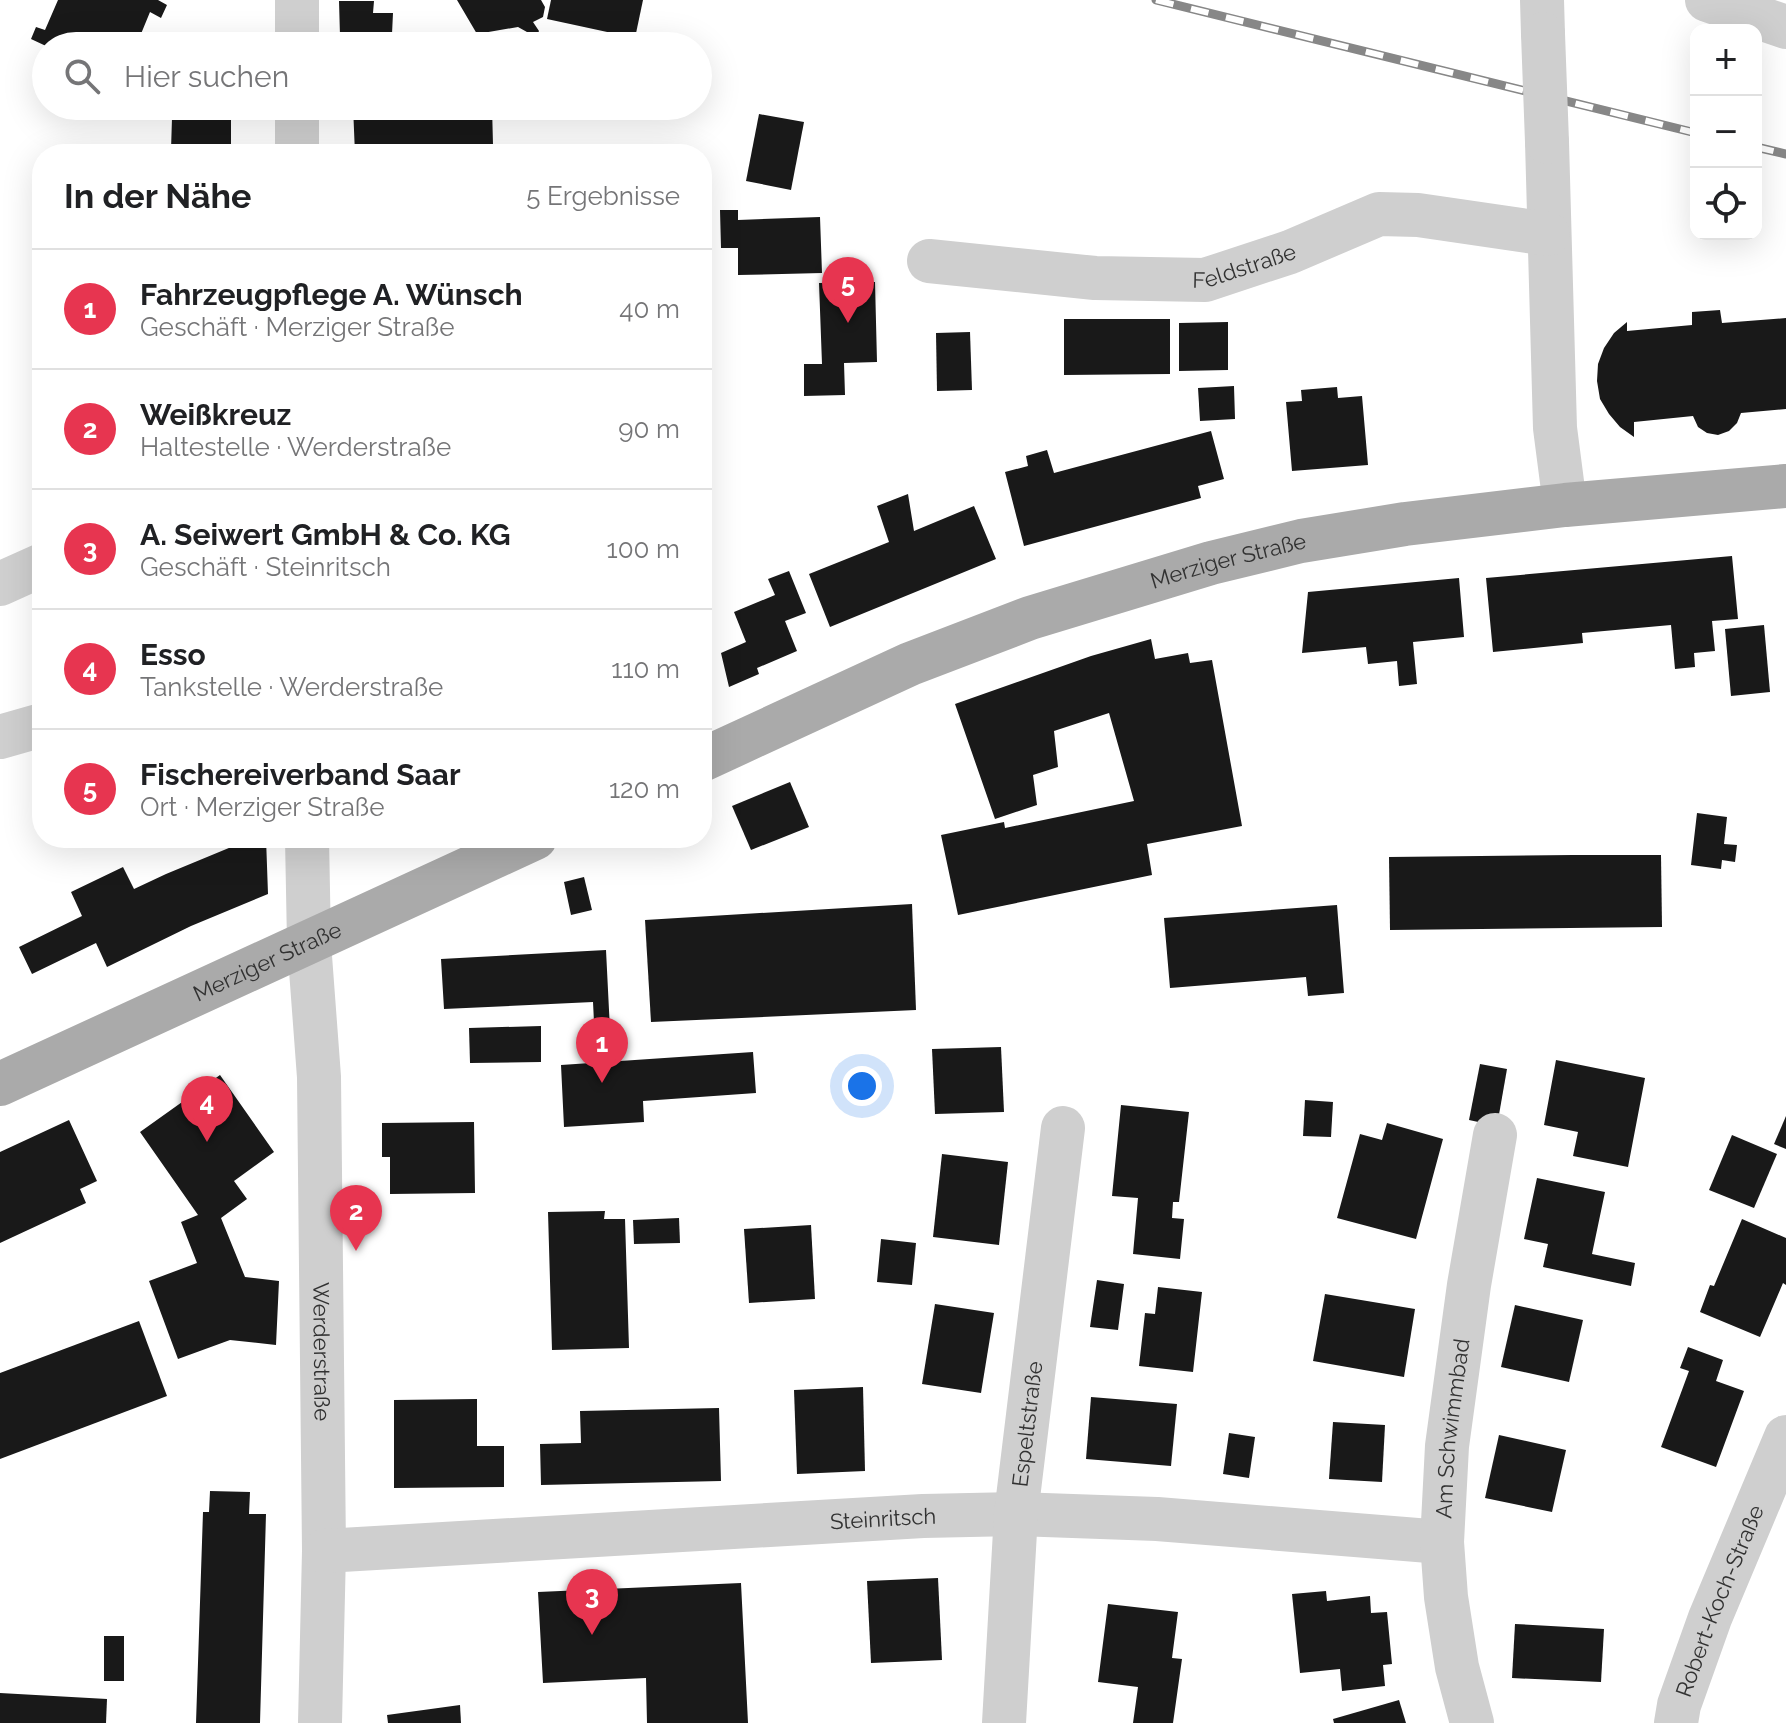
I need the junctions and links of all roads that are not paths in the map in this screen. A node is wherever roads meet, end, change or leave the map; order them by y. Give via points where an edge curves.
1 (297, 0) edge
2 (1707, 0) edge
3 (1543, 17) edge
4 (1786, 27) edge
5 (297, 32) edge
6 (297, 120) edge
7 (297, 144) edge
8 (1548, 234) junction
9 (929, 261) dead end
10 (1786, 486) edge
11 (1565, 505) junction
12 (32, 570) edge
13 (0, 584) edge
14 (32, 728) edge
15 (0, 737) edge
16 (712, 755) edge
17 (307, 848) edge
18 (513, 848) edge
19 (309, 943) junction
20 (0, 1084) edge
21 (1063, 1128) dead end
22 (1495, 1135) dead end
23 (1786, 1437) edge
24 (1016, 1514) junction
25 (1442, 1542) junction
26 (324, 1551) junction
27 (1689, 1717) edge
28 (320, 1723) edge
29 (1004, 1723) edge
30 (1472, 1723) edge

1 - 5 street
2 - 4 street
3 - 8 street, bridge
6 - 7 street
8 - 9 street, Feldstraße via 1379,214 1205,280 1095,278
8 - 11 street via 1555,428
10 - 11 main road, Merziger Straße
11 - 16 main road, Merziger Straße via 1301,541 1211,563 1030,618 923,659
12 - 13 street
14 - 15 street
17 - 19 street, Werderstraße
18 - 19 main road, Merziger Straße
19 - 20 main road, Merziger Straße
19 - 26 street, Werderstraße via 319,1077
21 - 24 street, Espeltstraße
22 - 25 street, Am Schwimmbad via 1447,1446
23 - 27 street, Robert-Koch-Straße via 1710,1618
24 - 25 street, Steinritsch via 1157,1519
24 - 26 street, Steinritsch
24 - 29 street, Espeltstraße
25 - 30 street, Am Schwimmbad via 1457,1667
26 - 28 street, Werderstraße

